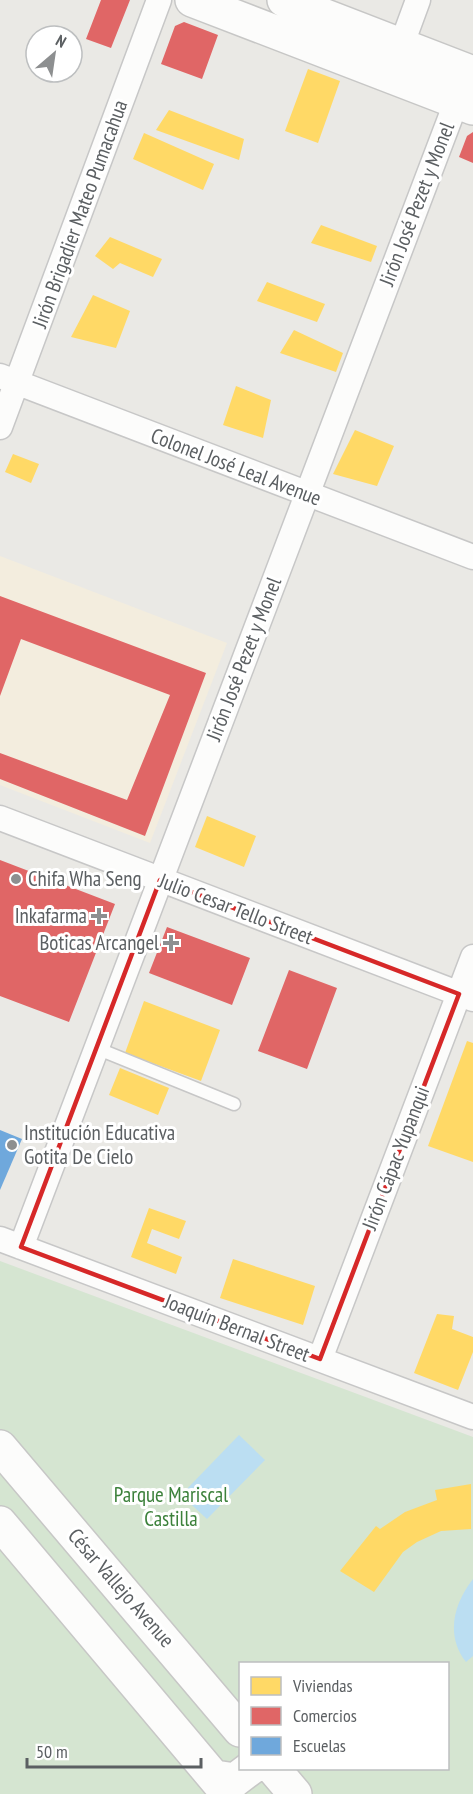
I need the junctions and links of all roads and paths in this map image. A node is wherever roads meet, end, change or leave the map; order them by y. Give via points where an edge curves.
1 (159, 0) edge
2 (192, 0) edge
3 (284, 0) edge
4 (418, 0) edge
5 (402, 45) junction
6 (470, 72) edge
7 (390, 76) junction
8 (464, 105) edge
9 (8, 379) edge
10 (0, 427) edge
11 (307, 494) junction
12 (473, 557) edge
13 (0, 818) edge
14 (160, 880) junction
15 (473, 957) edge
16 (466, 997) edge
17 (96, 1048) junction
18 (234, 1104) dead end
19 (10, 1243) edge
20 (320, 1359) junction
21 (473, 1417) edge
22 (0, 1447) edge
23 (0, 1523) edge
24 (239, 1729) edge
25 (248, 1770) edge
26 (275, 1770) edge
27 (221, 1785) edge
28 (295, 1794) edge

1 - 9 street, Jirón Brigadier Mateo Pumacahua
2 - 7 main road
3 - 5 main road
4 - 5 street
5 - 6 main road
5 - 7 street
6 - 8 street, Jirón José Pezet y Monel
7 - 8 main road
8 - 11 street, Jirón José Pezet y Monel
9 - 10 street, Jirón Brigadier Mateo Pumacahua
9 - 11 street, Colonel José Leal Avenue
11 - 12 street, Colonel José Leal Avenue
11 - 14 street, Jirón José Pezet y Monel
13 - 14 street, Julio Cesar Tello Street
14 - 16 street, Julio Cesar Tello Street
14 - 17 street, Jirón José Pezet y Monel
15 - 16 street, Jirón Cápac Yupanqui
16 - 20 street, Jirón Cápac Yupanqui
17 - 18 lane
17 - 19 street, Jirón José Pezet y Monel
19 - 20 street, Joaquín Bernal Street
20 - 21 street, Joaquín Bernal Street
22 - 24 main road, César Vallejo Avenue
23 - 27 main road
25 - 27 main road
26 - 28 main road

